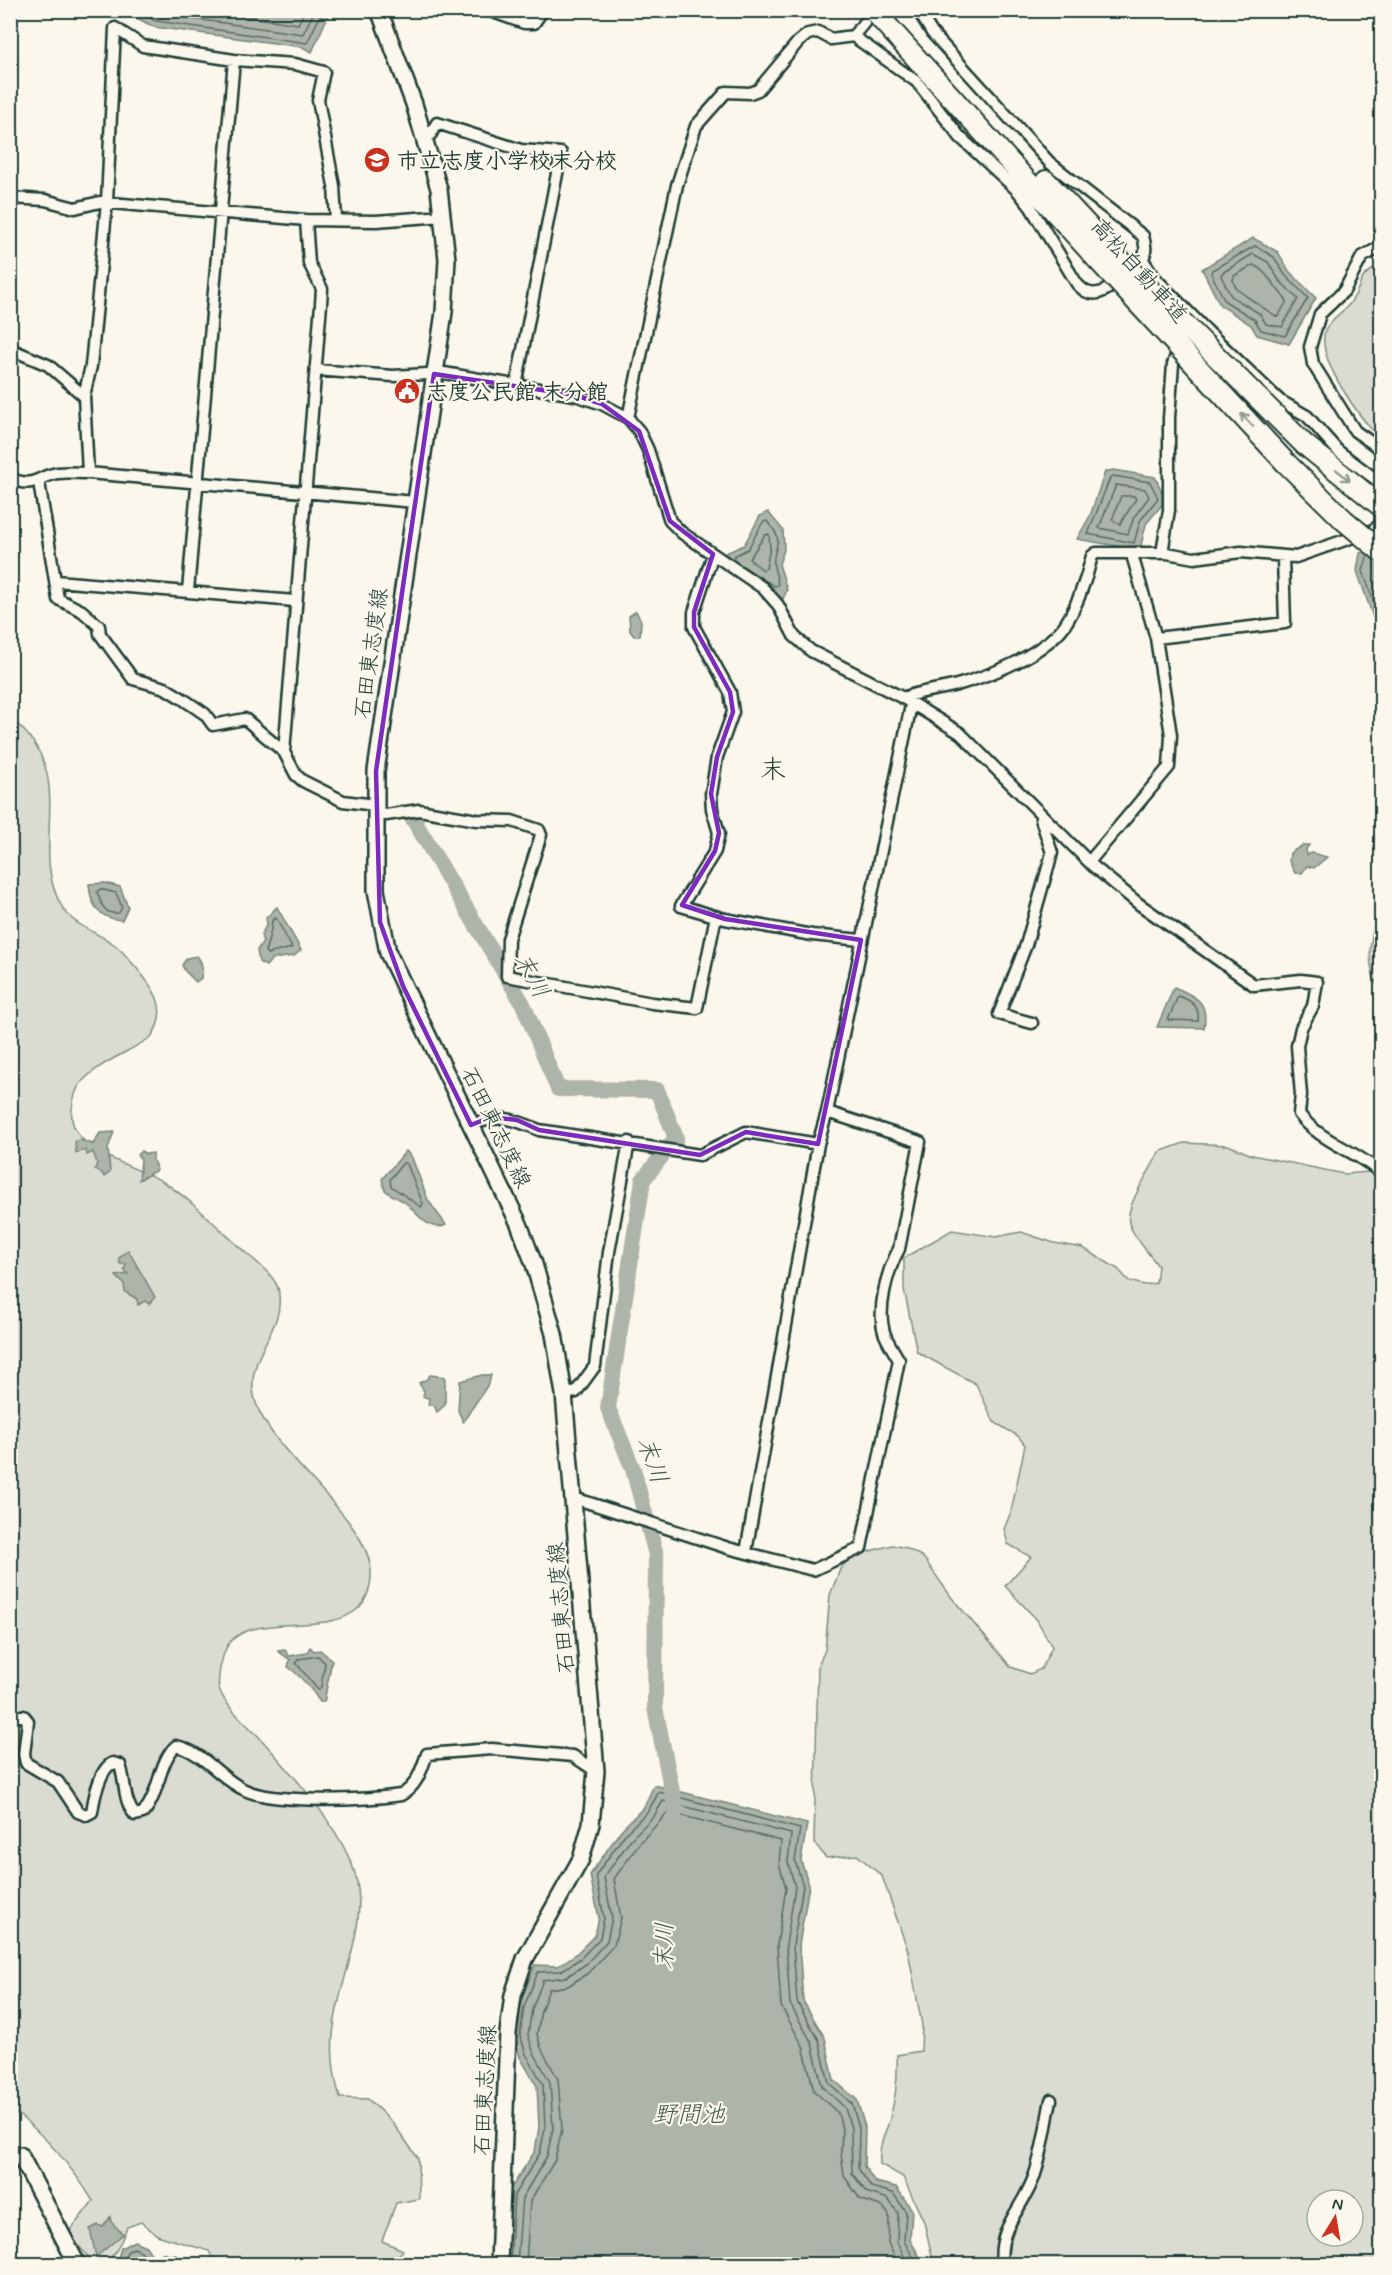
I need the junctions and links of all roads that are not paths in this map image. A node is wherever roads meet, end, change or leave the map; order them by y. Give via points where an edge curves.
1 (380, 10) edge
2 (487, 10) edge
3 (543, 10) edge
4 (890, 10) edge
5 (918, 10) edge
6 (866, 15) edge
7 (853, 36) junction
8 (234, 60) junction
9 (424, 138) junction
10 (10, 198) edge
11 (106, 202) junction
12 (220, 212) junction
13 (444, 216) junction
14 (306, 219) junction
15 (336, 220) junction
16 (1382, 246) edge
17 (1106, 257) junction
18 (1143, 260) junction
19 (1204, 328) junction
20 (10, 349) edge
21 (316, 370) junction
22 (434, 374) junction
23 (516, 386) junction
24 (84, 396) junction
25 (628, 418) junction
26 (1382, 450) edge
27 (88, 473) junction
28 (10, 478) edge
29 (39, 482) junction
30 (197, 483) junction
31 (1382, 484) edge
32 (305, 492) junction
33 (415, 502) junction
34 (1382, 507) edge
35 (1382, 524) edge
36 (1382, 552) edge
37 (1162, 553) junction
38 (713, 554) junction
39 (1132, 555) junction
40 (1284, 557) junction
41 (56, 581) junction
42 (188, 591) junction
43 (295, 601) junction
44 (1156, 638) junction
45 (907, 701) junction
46 (284, 752) junction
47 (375, 810) junction
48 (1040, 813) junction
49 (1089, 862) junction
50 (716, 916) junction
51 (861, 940) junction
52 (1032, 1023) dead end
53 (827, 1112) junction
54 (471, 1125) junction
55 (629, 1142) junction
56 (818, 1143) junction
57 (1382, 1174) edge
58 (564, 1394) junction
59 (574, 1498) junction
60 (746, 1552) junction
61 (10, 1716) edge
62 (596, 1771) junction
63 (1052, 2100) dead end
64 (16, 2151) edge
65 (77, 2265) edge
66 (499, 2265) edge
67 (1002, 2265) edge

1 - 9 main road, 石田東志度線
2 - 3 street via 534,23
4 - 17 highway, 高松自動車道
5 - 18 street via 932,33 1050,163 1143,236
6 - 7 street
6 - 17 highway, 高松自動車道
7 - 18 street via 916,82 960,137 1017,190 1086,292 1097,294 1107,290
7 - 25 street via 831,39 818,32 808,34 758,90 726,93 696,126 673,198
8 - 11 street via 143,46 115,28
8 - 12 street
8 - 15 street via 295,64 324,72 318,100 334,186
9 - 13 main road, 石田東志度線
9 - 23 street via 437,123 520,150 561,153
10 - 11 street via 45,200 75,208
11 - 12 street
11 - 24 street via 91,366
12 - 14 street
12 - 30 street
13 - 15 street
13 - 22 main road, 石田東志度線 via 444,312
14 - 15 street
14 - 21 street via 309,262 322,289
16 - 26 street via 1362,257 1344,291 1320,314 1310,347 1313,364 1355,431
17 -> 34 highway, 高松自動車道, bridge via 1304,444
36 -> 17 highway, 高松自動車道, bridge via 1286,463
18 - 19 street via 1155,278
19 - 31 street via 1279,400 1307,416 1338,451
19 - 37 street via 1173,364 1169,510
20 - 24 street via 48,365
21 - 22 street via 393,376
21 - 32 street
22 - 23 street
22 - 33 main road, 石田東志度線
23 - 25 street via 575,395
24 - 27 street
25 - 38 street via 648,450 670,521
27 - 29 street via 56,473
27 - 30 street
28 - 29 street
29 - 41 street
30 - 32 street
30 - 42 street
32 - 33 street
32 - 43 street
33 - 47 main road, 石田東志度線 via 376,771
35 - 40 street via 1308,554
37 - 39 street
37 - 40 street via 1194,558 1241,552
38 - 45 street via 768,593 794,636 811,651
38 - 50 street via 694,612 694,627 730,692 733,712 717,757 711,794 719,833 716,851 681,906
39 - 44 street via 1145,580
39 - 45 street via 1092,556 1085,586 1067,621 1039,648 958,685
40 - 44 street via 1285,623
41 - 42 street
41 - 46 street via 58,599 82,611 99,626 100,634 133,679 165,688 205,714 213,725 245,719
42 - 43 street
43 - 46 street
44 - 49 street via 1171,735 1169,767
45 - 48 street via 960,734
45 - 51 street
46 - 47 street via 303,781 343,801
47 - 50 street via 386,815 419,810 477,820 512,821 539,830 541,835 508,939 507,976 697,1008
47 - 54 main road, 石田東志度線 via 376,890 388,953
48 - 49 street
48 - 52 street via 1052,853 1026,945 999,1014
49 - 57 street via 1139,904 1254,985 1317,982 1314,1006 1301,1028 1297,1046 1299,1114 1309,1126
50 - 51 street via 812,935
51 - 53 street
53 - 56 street
53 - 60 street via 920,1142 882,1311 885,1335 899,1360 861,1548 813,1570
54 - 55 street via 491,1117 517,1120 539,1130
54 - 58 main road, 石田東志度線 via 534,1264 554,1334
55 - 56 street via 700,1155 746,1132
55 - 58 street via 609,1252 595,1366 576,1392
56 - 60 street
58 - 59 main road, 石田東志度線
59 - 60 street
59 - 62 main road, 石田東志度線
61 - 62 street via 24,1716 28,1721 26,1763 58,1782 78,1812 86,1815 92,1812 104,1773 113,1762 120,1765 130,1809 135,1815 143,1813 157,1790 169,1752 176,1746 190,1748 214,1770 247,1791 324,1799 401,1795 418,1779 427,1754 448,1751 492,1749 573,1756
62 - 66 main road, 石田東志度線 via 591,1824 581,1859 525,1959 513,1995 508,2033
63 - 67 street via 1028,2193 1004,2232
64 - 65 main road

